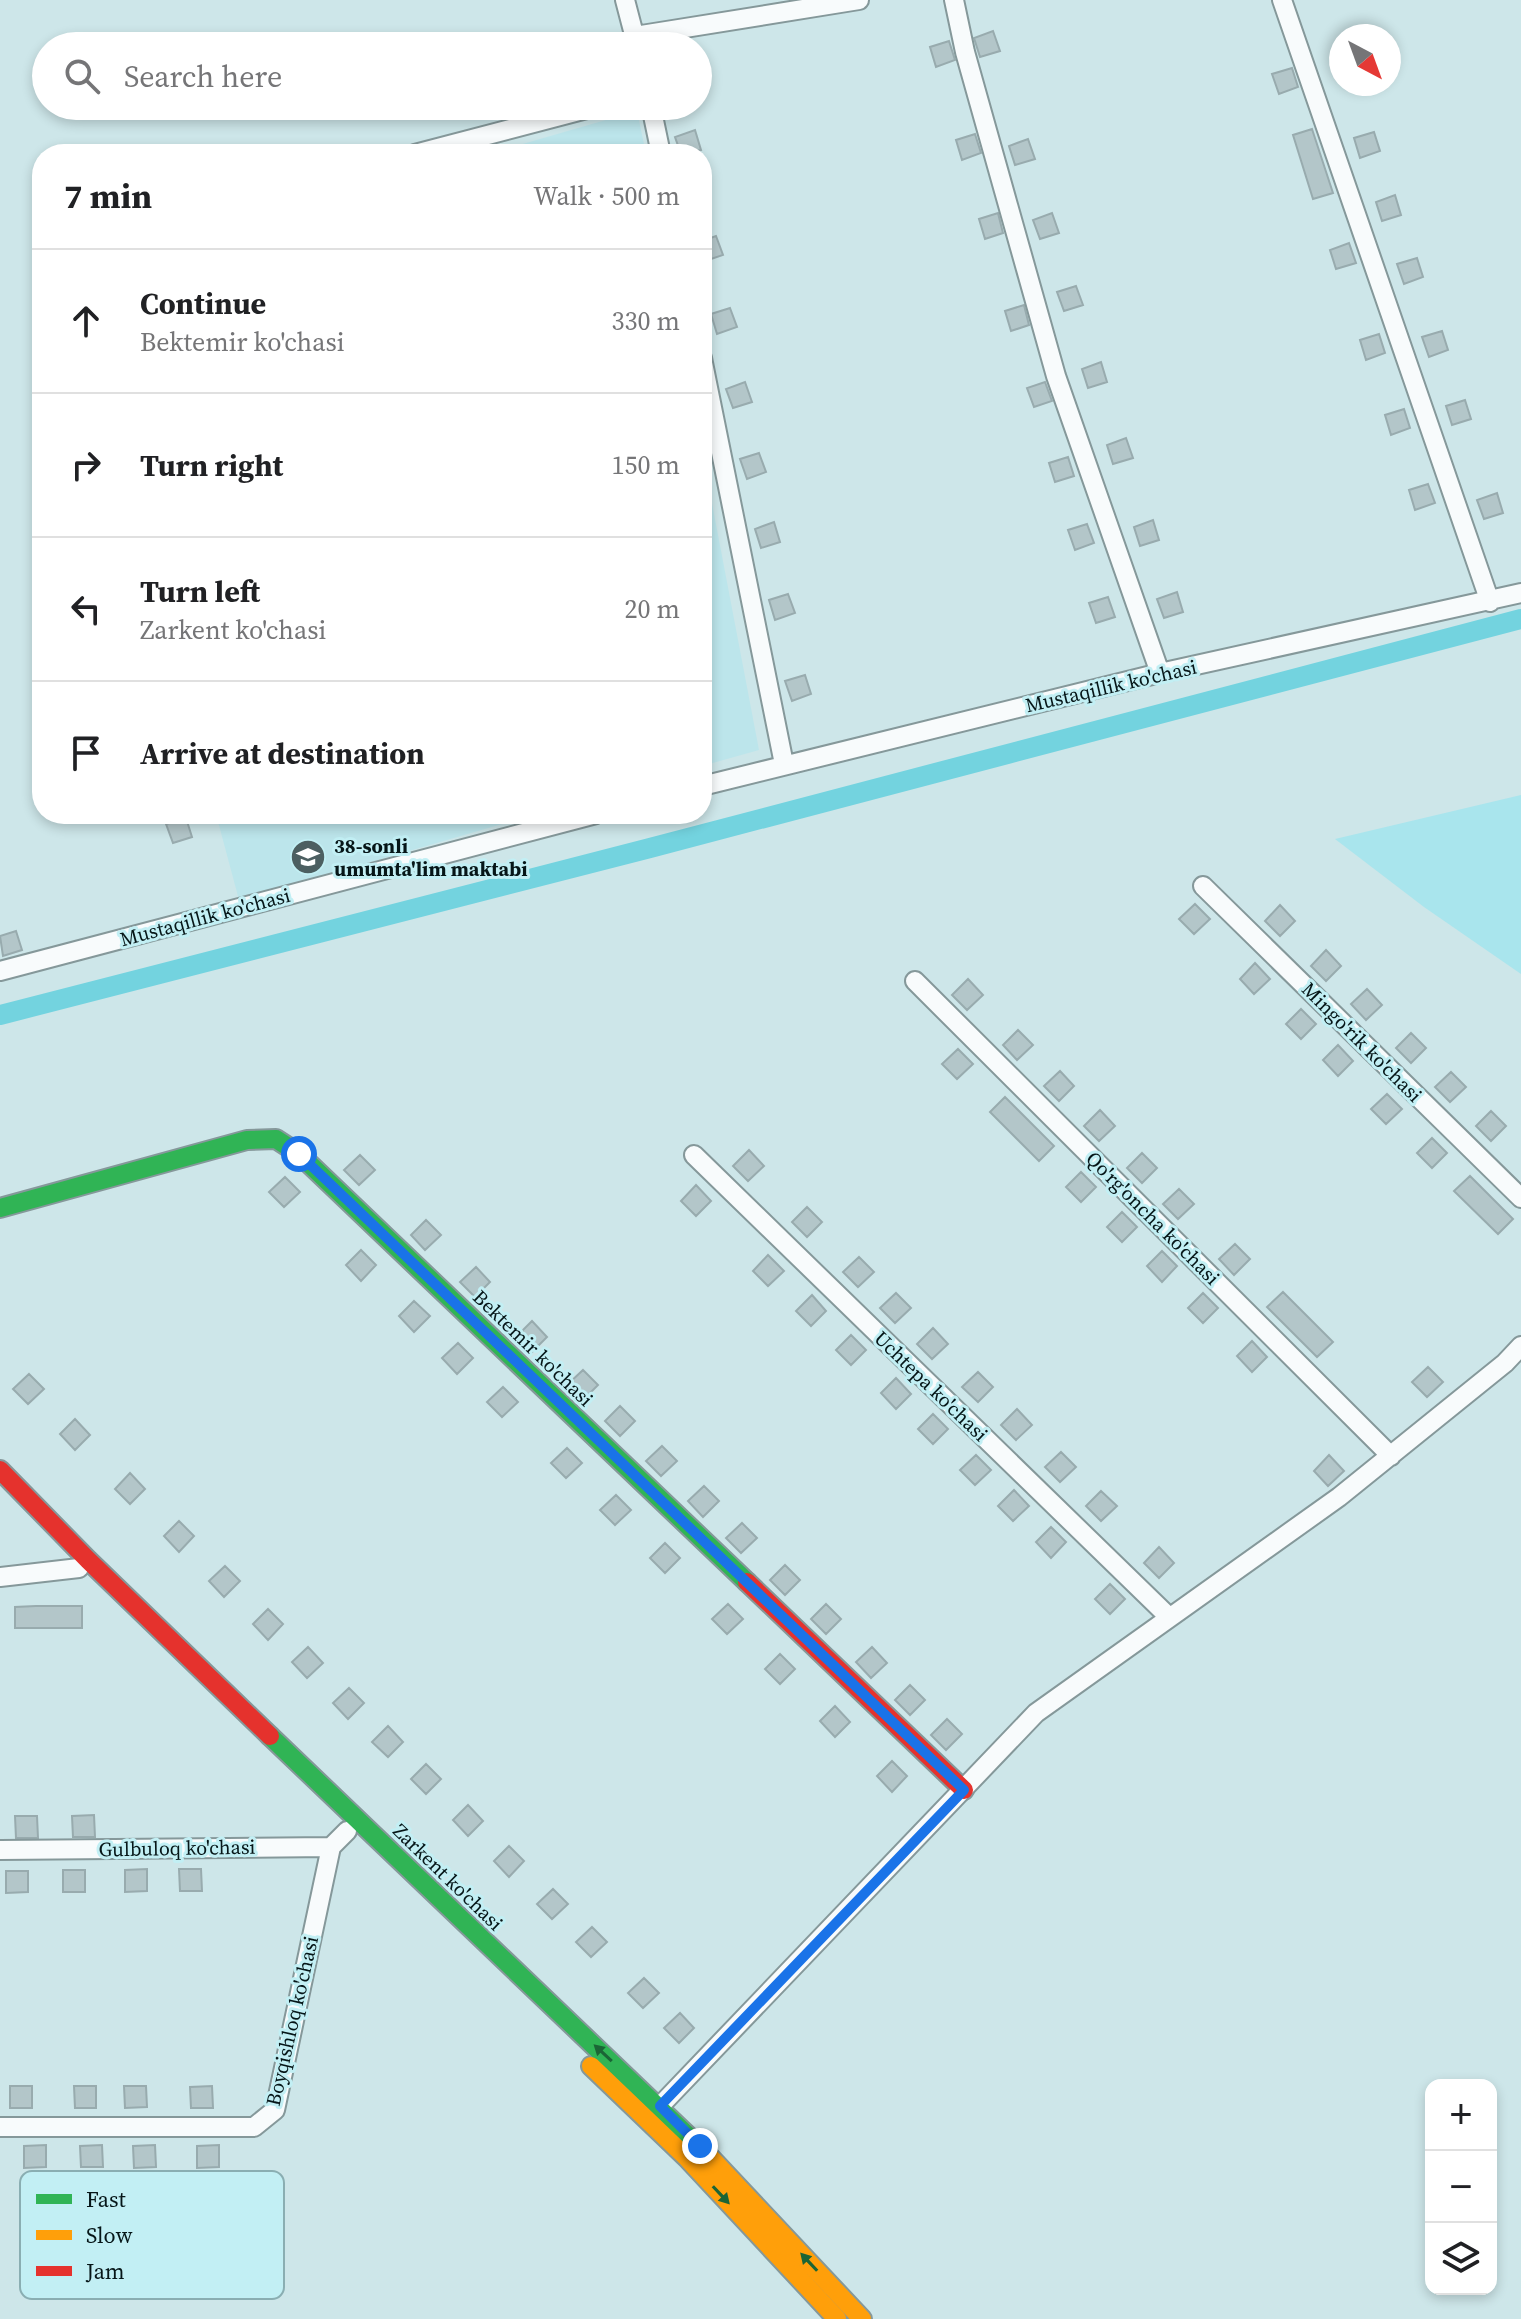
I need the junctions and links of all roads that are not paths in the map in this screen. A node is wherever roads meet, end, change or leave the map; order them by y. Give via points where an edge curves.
1 (625, 0) edge
2 (859, 0) edge
3 (954, 0) edge
4 (1282, 0) edge
5 (634, 32) edge
6 (685, 32) edge
7 (545, 120) edge
8 (654, 120) edge
9 (453, 144) edge
10 (659, 144) edge
11 (712, 408) edge
12 (1521, 593) edge
13 (1490, 602) junction
14 (1160, 673) junction
15 (784, 764) junction
16 (712, 783) edge
17 (558, 824) edge
18 (1203, 886) dead end
19 (0, 971) edge
20 (915, 981) dead end
21 (694, 1155) dead end
22 (1521, 1198) edge
23 (0, 1208) edge
24 (1521, 1346) edge
25 (1391, 1456) junction
26 (0, 1470) edge
27 (0, 1490) edge
28 (79, 1568) junction
29 (0, 1577) edge
30 (1169, 1617) junction
31 (964, 1790) junction
32 (347, 1831) junction
33 (331, 1847) junction
34 (0, 1850) edge
35 (660, 2106) junction
36 (0, 2127) edge
37 (837, 2319) edge
38 (862, 2319) edge

1 - 5 street
2 - 6 street
3 - 14 street via 1056,376
4 - 13 street
7 - 9 street
8 - 10 street
11 - 15 street
12 - 13 street, Mustaqillik ko'chasi
13 - 14 street, Mustaqillik ko'chasi
14 - 15 street, Mustaqillik ko'chasi
15 - 16 street, Mustaqillik ko'chasi
17 - 19 street, Mustaqillik ko'chasi
18 - 22 street, Mingo'rik ko'chasi
20 - 25 street, Qo'rg'oncha ko'chasi
21 - 30 street, Uchtepa ko'chasi
23 - 31 main road, Bektemir ko'chasi via 247,1140 276,1139 299,1154
24 - 25 street
25 - 30 street
35 -> 26 main road, Zarkent ko'chasi via 368,1831
27 - 28 main road, Zarkent ko'chasi
28 - 29 street
28 - 32 main road, Zarkent ko'chasi
30 - 31 street via 1036,1713
31 - 35 street
32 - 33 street
32 -> 37 main road, Zarkent ko'chasi via 687,2158
33 - 34 street, Gulbuloq ko'chasi
33 - 36 street, Boyqishloq ko'chasi via 275,2110 254,2127
38 -> 35 main road, Zarkent ko'chasi

